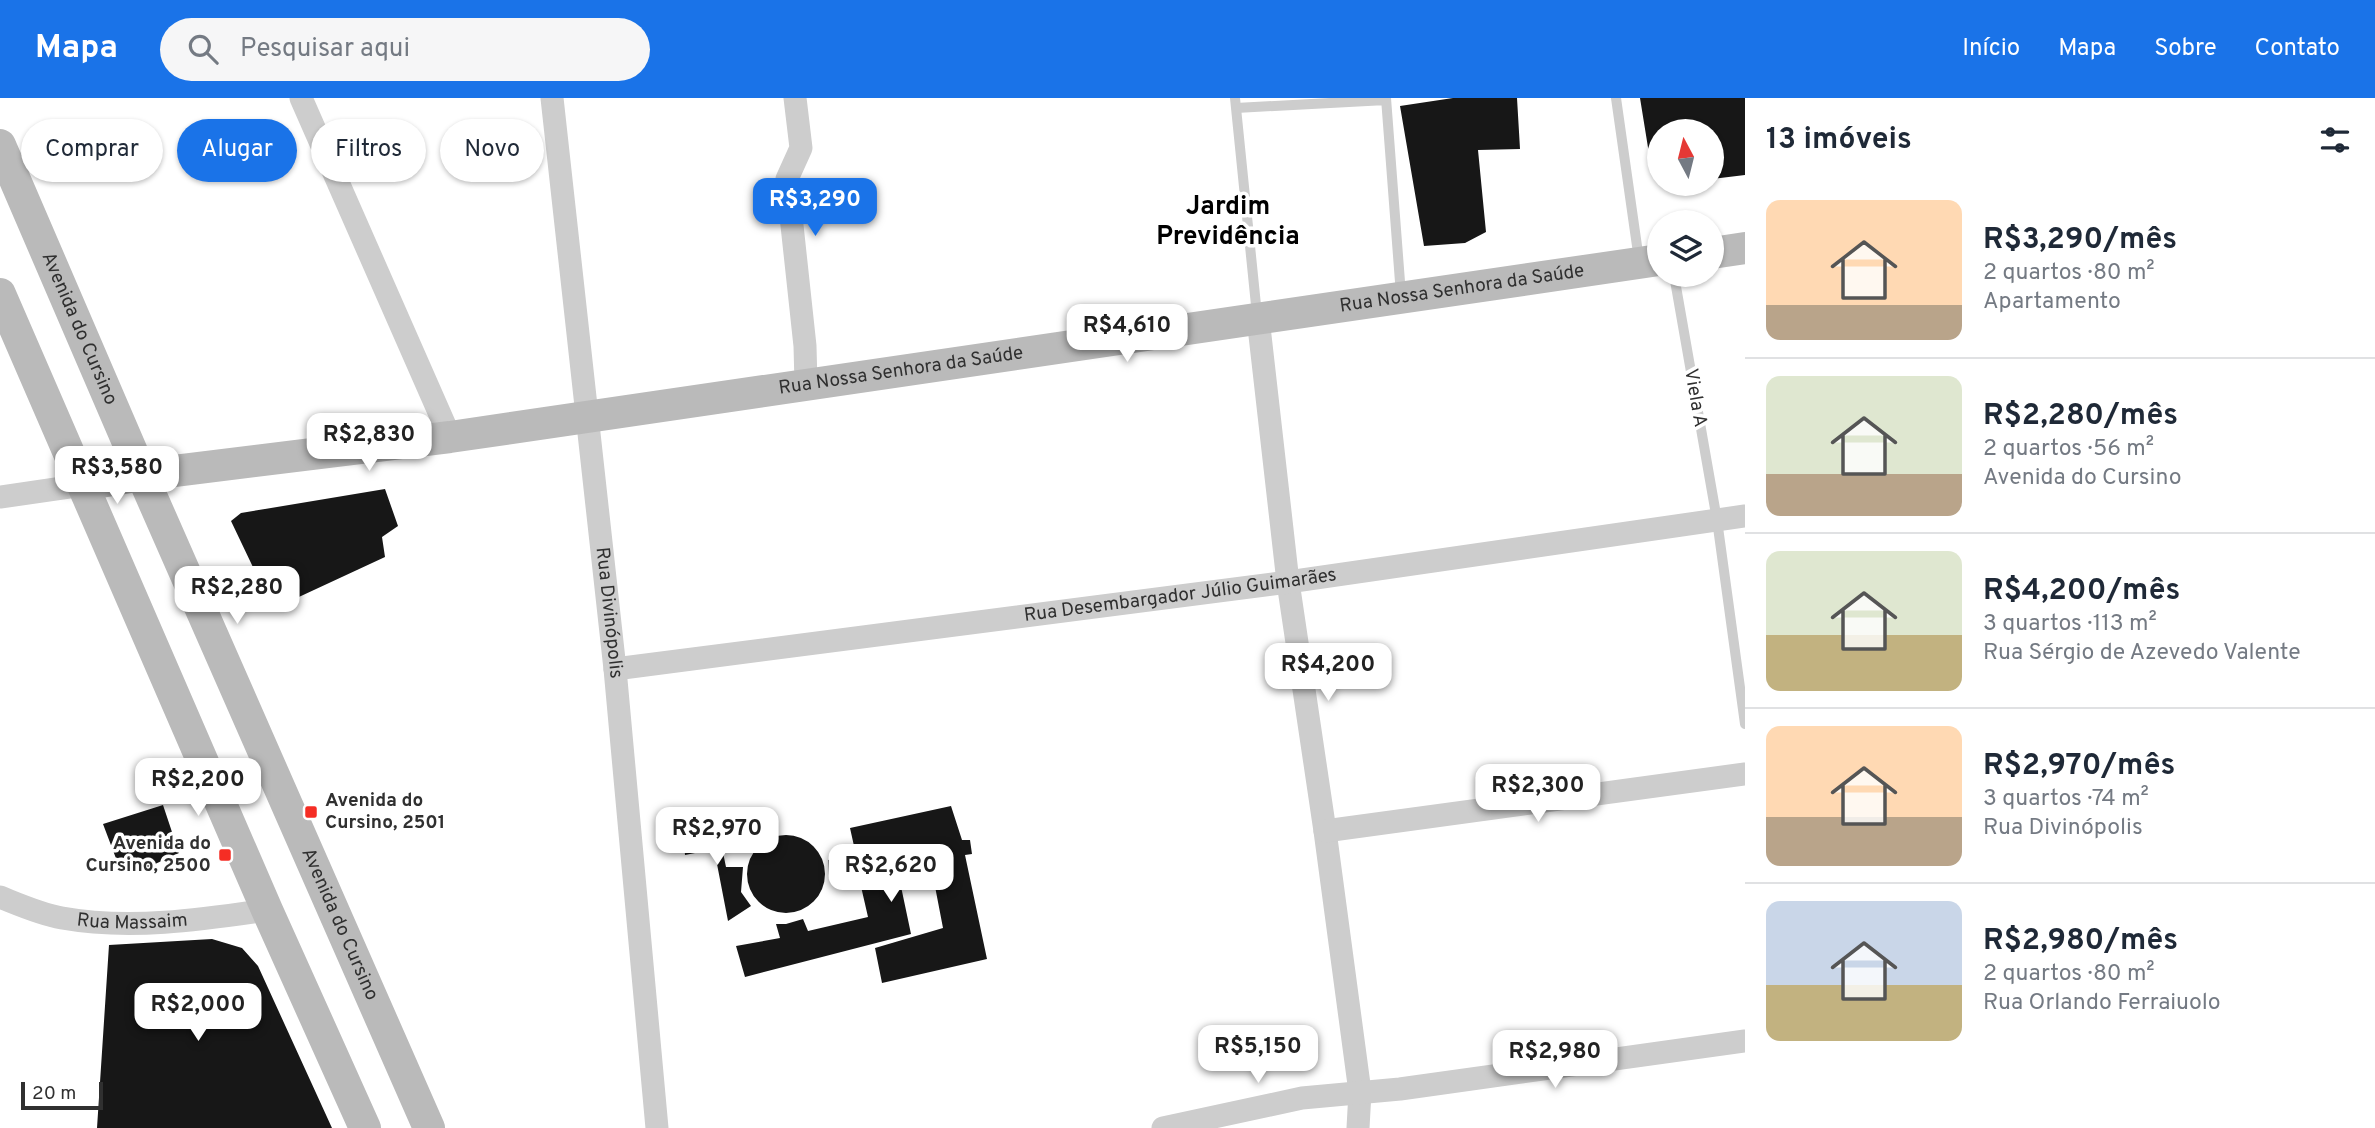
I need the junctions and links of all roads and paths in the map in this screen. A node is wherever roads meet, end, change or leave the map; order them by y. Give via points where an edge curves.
1 (301, 98) edge
2 (552, 98) edge
3 (795, 98) edge
4 (1616, 98) edge
5 (1386, 99) edge
6 (1236, 103) edge
7 (0, 145) edge
8 (1745, 248) edge
9 (1724, 251) edge
10 (1647, 252) edge
11 (1647, 262) edge
12 (1676, 287) edge
13 (0, 294) edge
14 (1401, 298) junction
15 (1258, 318) junction
16 (806, 384) junction
17 (587, 416) junction
18 (450, 437) junction
19 (142, 475) junction
20 (83, 485) junction
21 (0, 497) edge
22 (1745, 516) edge
23 (1717, 520) junction
24 (1288, 582) junction
25 (615, 669) junction
26 (1745, 724) edge
27 (1745, 774) edge
28 (1325, 831) junction
29 (0, 897) edge
30 (267, 910) junction
31 (1745, 1041) edge
32 (1360, 1092) junction
33 (365, 1128) edge
34 (429, 1128) edge
35 (657, 1128) edge
36 (1163, 1128) edge
37 (1358, 1128) edge

1 - 18 street
2 - 17 street, Rua Divinópolis
3 - 16 street via 801,148 787,178
4 - 10 lane
5 - 6 lane
5 - 14 lane
6 - 15 lane
7 - 19 main road, Avenida do Cursino
8 - 9 main road
11 - 14 main road, Rua Nossa Senhora da Saúde
12 - 23 lane, Viela A
13 - 20 main road
14 - 15 main road, Rua Nossa Senhora da Saúde
15 - 16 main road, Rua Nossa Senhora da Saúde
15 - 24 street
16 - 17 main road, Rua Nossa Senhora da Saúde
17 - 18 main road, Rua Nossa Senhora da Saúde
17 - 25 street, Rua Divinópolis
18 - 19 main road, Rua Nossa Senhora da Saúde
19 - 20 main road, Rua Nossa Senhora da Saúde
19 - 34 main road, Avenida do Cursino
20 - 21 street
20 - 30 main road
22 - 23 street, Rua Desembargador Júlio Guimarães
23 - 24 street, Rua Desembargador Júlio Guimarães
23 - 26 lane, Viela A
24 - 25 street, Rua Desembargador Júlio Guimarães
24 - 28 street
25 - 35 street, Rua Divinópolis
27 - 28 street
28 - 32 street
29 - 30 street, Rua Massaim via 61,918 92,921 199,920
30 - 33 main road
31 - 32 street
32 - 36 street via 1302,1098
32 - 37 street

